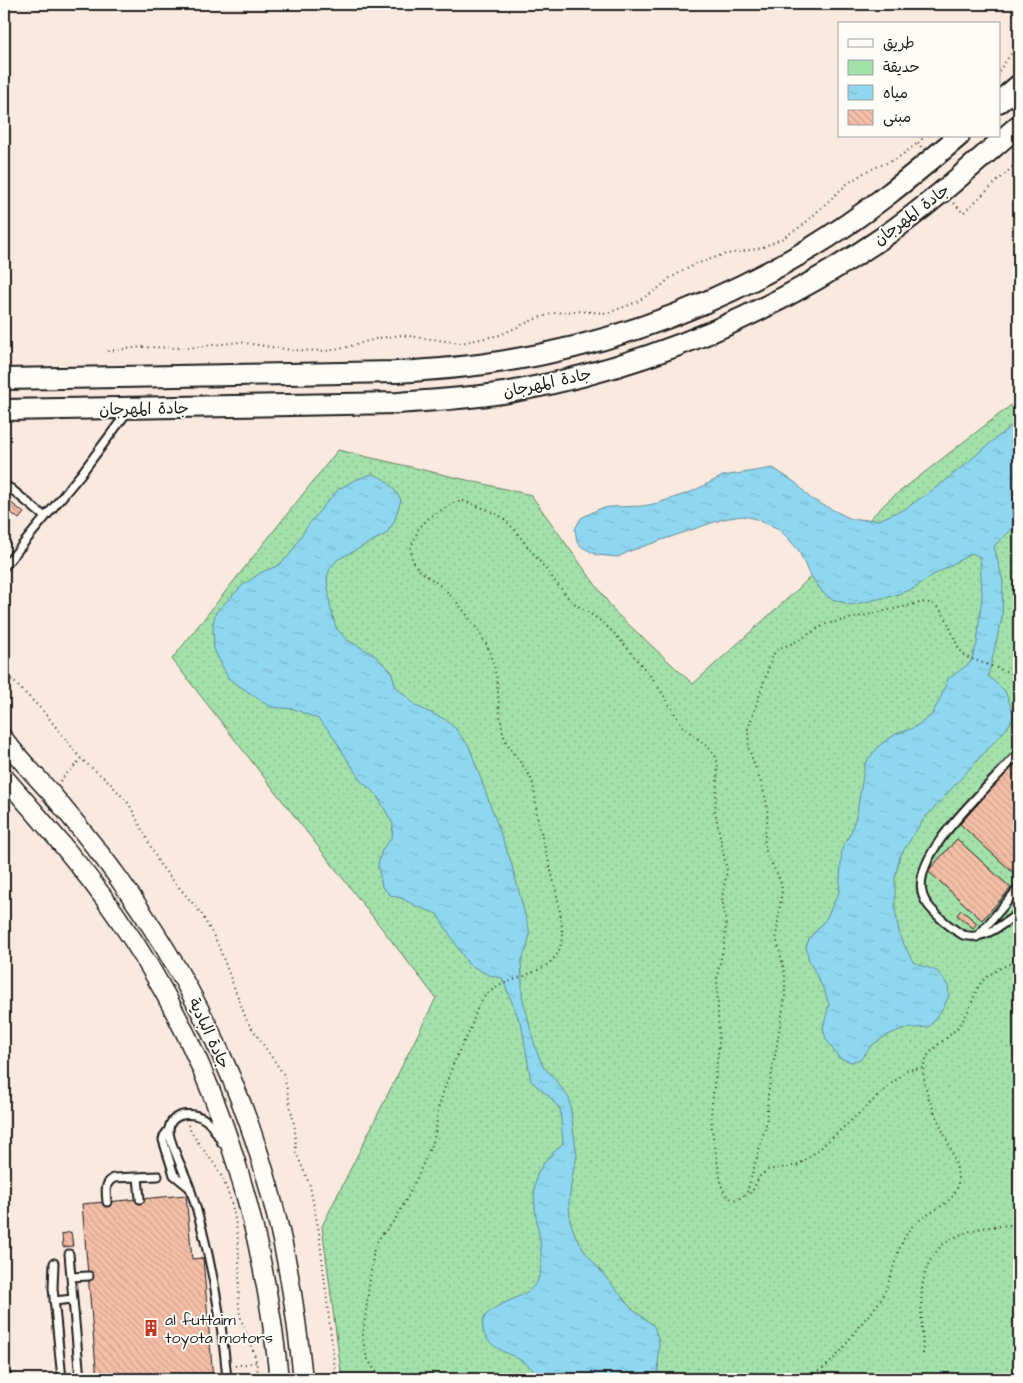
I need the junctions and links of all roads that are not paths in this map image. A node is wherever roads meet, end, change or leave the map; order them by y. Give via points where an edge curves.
1 (1019, 85) edge
2 (1000, 101) edge
3 (1019, 124) edge
4 (957, 138) edge
5 (4, 379) edge
6 (130, 408) junction
7 (4, 410) edge
8 (4, 486) edge
9 (45, 517) junction
10 (4, 553) edge
11 (11, 558) junction
12 (4, 567) edge
13 (4, 739) edge
14 (1019, 752) edge
15 (4, 777) edge
16 (1018, 889) edge
17 (1019, 913) edge
18 (977, 937) junction
19 (238, 1168) junction
20 (158, 1176) dead end
21 (138, 1177) junction
22 (140, 1199) dead end
23 (106, 1202) dead end
24 (69, 1254) dead end
25 (54, 1263) dead end
26 (89, 1276) dead end
27 (71, 1277) junction
28 (73, 1299) junction
29 (54, 1301) junction
30 (62, 1379) edge
31 (80, 1379) edge
32 (227, 1379) edge
33 (278, 1379) edge
34 (303, 1379) edge

1 - 2 main road
3 - 6 main road, جادة المهرجان via 944,190 836,269 734,323 625,364 570,379 456,399
4 - 5 main road, جادة المهرجان via 858,217 764,274 664,319 559,351 496,363 396,372
6 - 7 main road, جادة المهرجان
6 - 9 lane
8 - 9 lane
9 - 11 lane
10 - 11 lane
11 - 12 lane
13 - 34 street, جادة البادية via 93,845 142,912 185,983 222,1058 252,1135 276,1215 293,1296
14 - 18 lane via 946,832 922,874 921,890 928,905 963,935
15 - 19 street, جادة البادية via 75,860 136,945 198,1062
16 - 18 lane
17 - 18 lane
19 - 32 lane via 208,1121 184,1115 172,1121 170,1136 190,1188 208,1260
19 - 33 street, جادة البادية via 264,1270
20 - 21 lane
21 - 22 lane
21 - 23 lane via 110,1180 106,1186
24 - 27 lane
25 - 29 lane
26 - 27 lane
27 - 28 lane
28 - 29 lane
28 - 31 lane
29 - 30 lane

